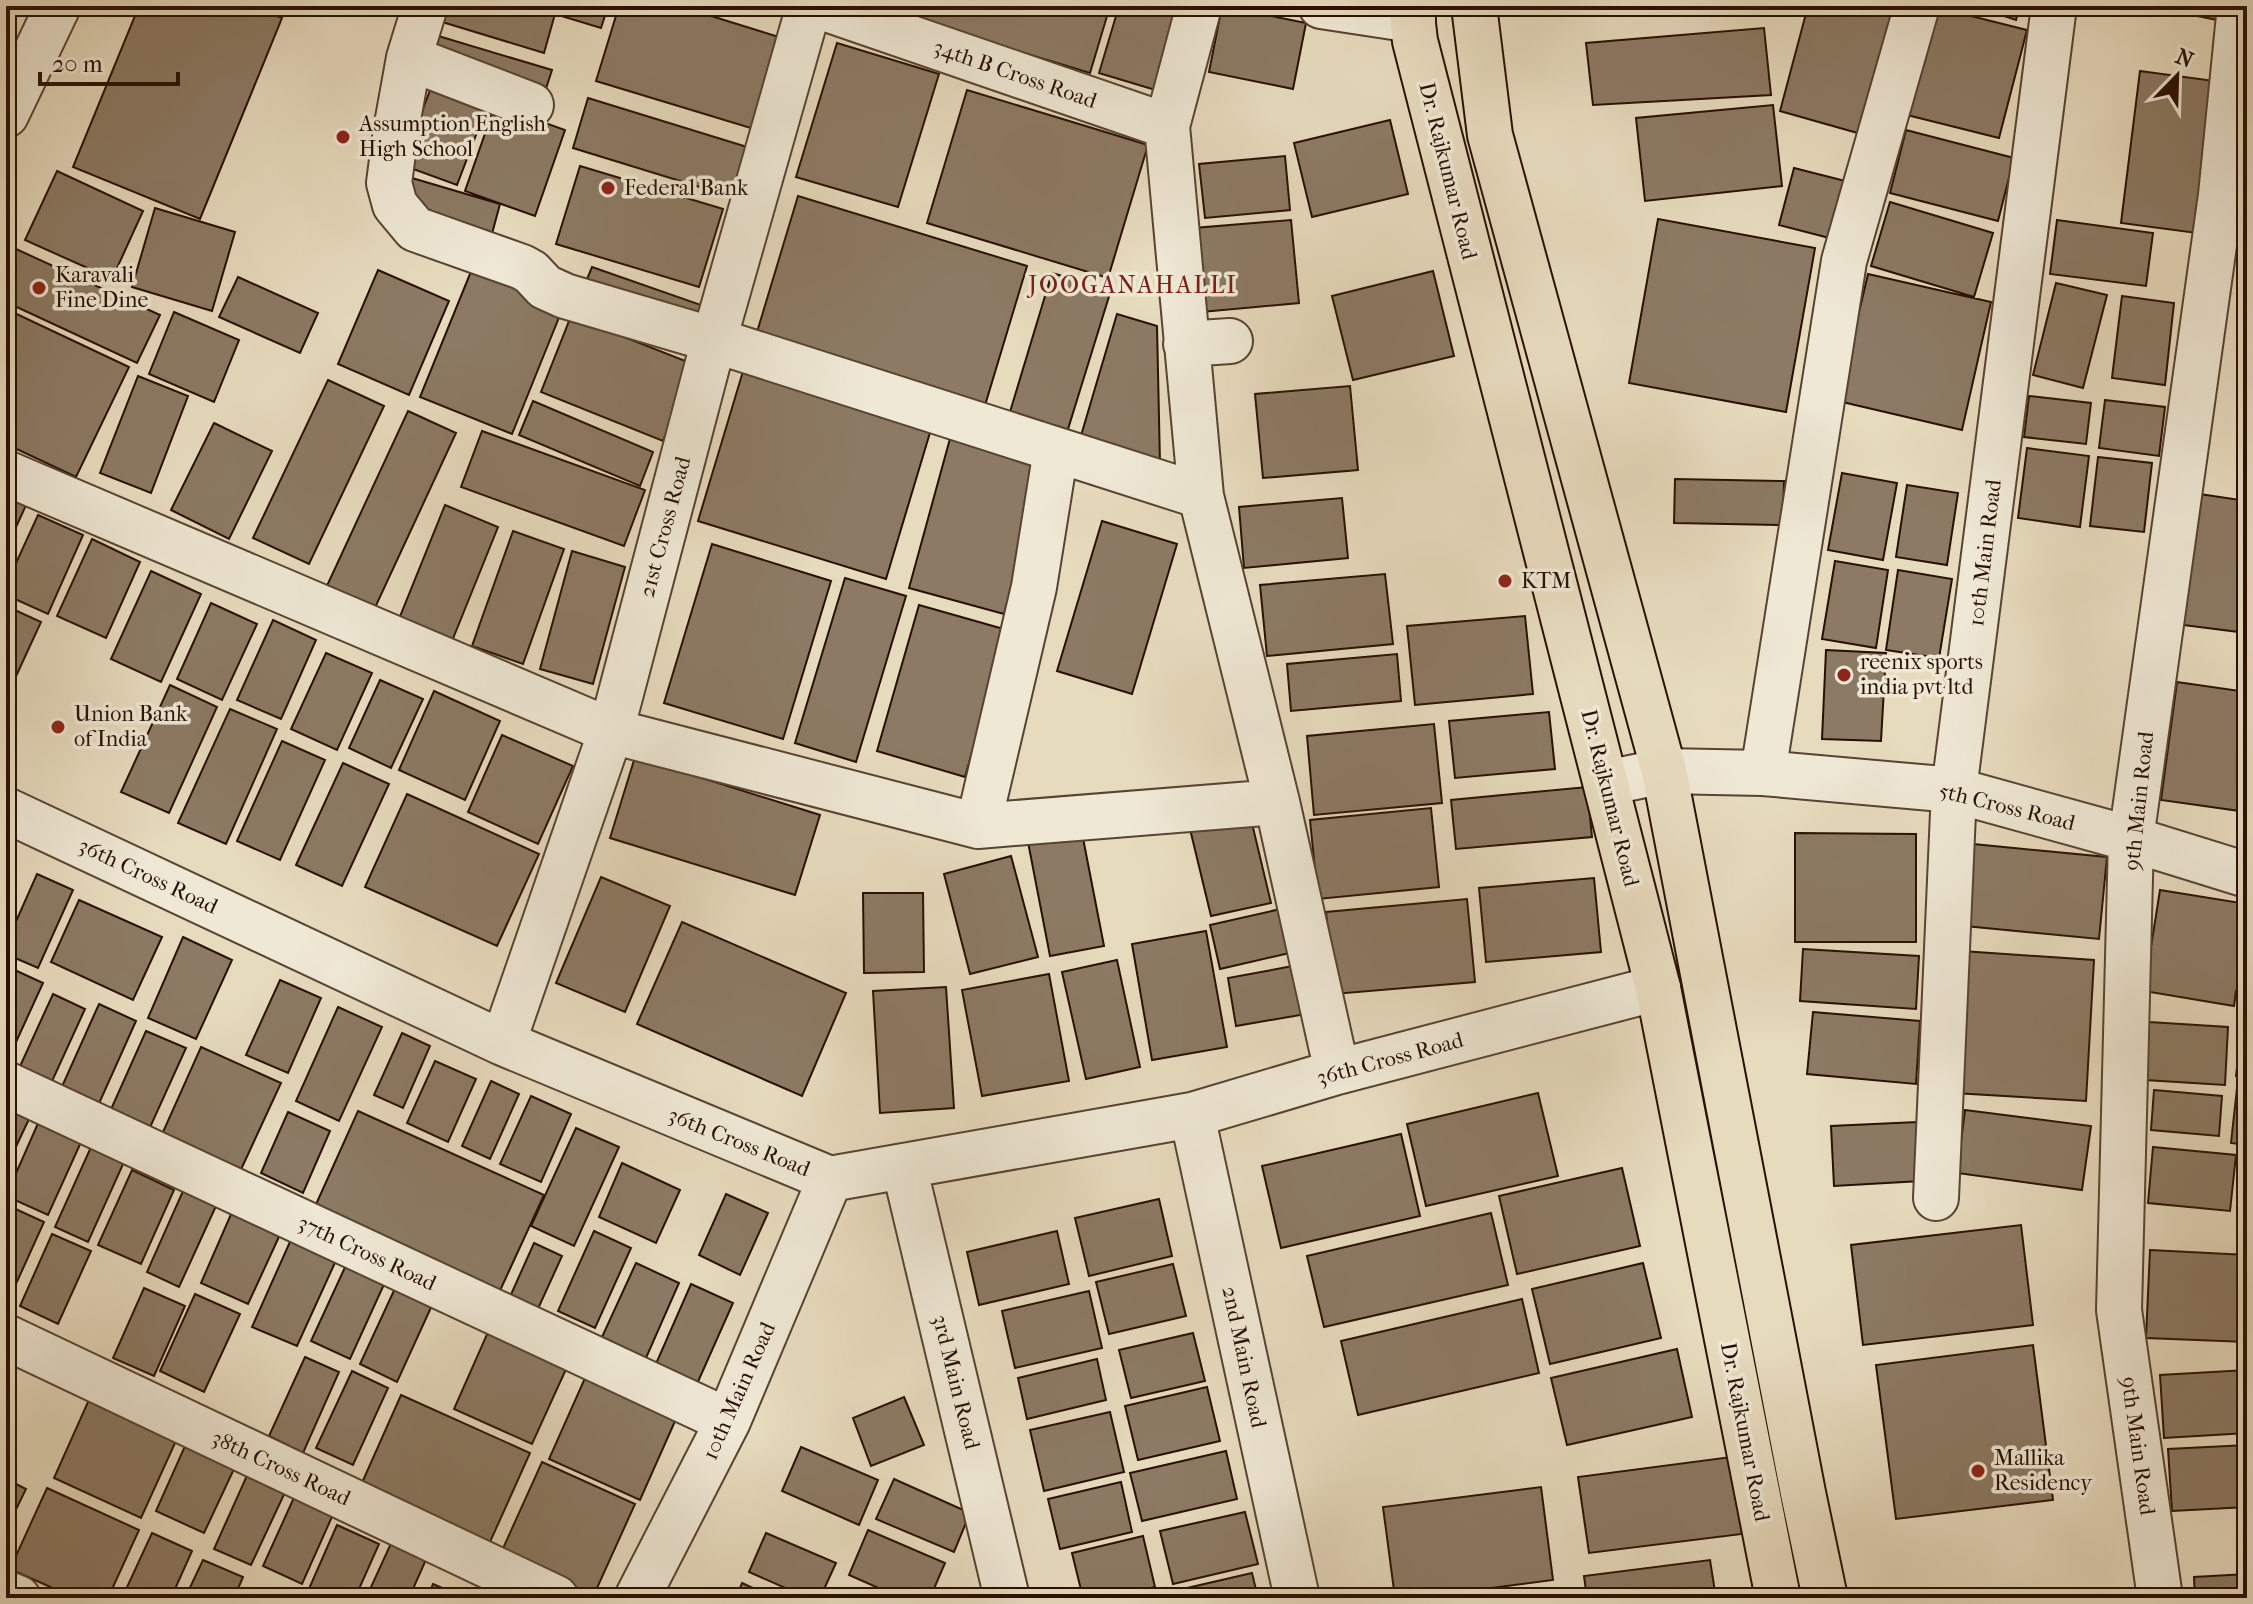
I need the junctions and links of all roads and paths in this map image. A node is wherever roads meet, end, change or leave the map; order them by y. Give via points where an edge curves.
1 (58, 6) edge
2 (425, 6) edge
3 (809, 6) edge
4 (818, 6) edge
5 (1199, 6) edge
6 (1321, 6) edge
7 (1474, 6) edge
8 (1917, 6) edge
9 (2054, 6) edge
10 (2240, 6) edge
11 (1412, 13) edge
12 (409, 58) junction
13 (531, 105) dead end
14 (6, 115) edge
15 (1167, 126) junction
16 (714, 340) junction
17 (1230, 341) dead end
18 (1186, 344) junction
19 (1056, 450) junction
20 (6, 473) edge
21 (1201, 496) junction
22 (611, 731) junction
23 (1664, 771) junction
24 (1763, 773) junction
25 (1606, 783) junction
26 (1954, 790) junction
27 (1277, 802) junction
28 (6, 810) edge
29 (978, 826) junction
30 (2131, 839) junction
31 (2247, 875) edge
32 (1658, 988) junction
33 (503, 1043) junction
34 (1337, 1072) junction
35 (6, 1084) edge
36 (1192, 1115) junction
37 (904, 1166) junction
38 (830, 1179) junction
39 (1936, 1198) dead end
40 (6, 1337) edge
41 (728, 1421) junction
42 (1001, 1590) edge
43 (6, 1593) edge
44 (18, 1598) edge
45 (556, 1598) edge
46 (637, 1598) edge
47 (1297, 1598) edge
48 (1778, 1598) edge
49 (1825, 1598) edge
50 (2160, 1598) edge

1 - 14 street
2 - 12 street
3 - 16 street, 21st Cross Road
4 - 15 street, 34th B Cross Road
5 - 15 street
6 - 11 street
7 - 23 main road, Dr. Rajkumar Road via 1490,135
8 - 24 street via 1844,261
9 - 26 street, 10th Main Road
10 - 30 street, 9th Main Road via 2221,195
11 - 25 main road, Dr. Rajkumar Road
12 - 13 street
12 - 16 street via 389,183 395,205 415,229 522,267 565,296
15 - 18 street
16 - 19 street
16 - 22 street, 21st Cross Road
17 - 18 street
18 - 21 street
19 - 21 street
19 - 29 street via 1034,587
20 - 22 street
21 - 27 street
22 - 29 street
22 - 33 street, 21st Cross Road
23 - 24 street, 5th Cross Road
23 - 25 street, 5th Cross Road
23 - 49 main road, Dr. Rajkumar Road
24 - 26 street, 5th Cross Road
25 - 32 main road, Dr. Rajkumar Road
26 - 30 street, 5th Cross Road
26 - 39 street, 10th Main Road
27 - 29 street
27 - 34 street
28 - 33 street, 36th Cross Road
30 - 31 street, 5th Cross Road
30 - 50 street, 9th Main Road via 2119,1310
32 - 34 street, 36th Cross Road
32 - 48 main road, Dr. Rajkumar Road
33 - 38 street, 36th Cross Road
34 - 36 street, 36th Cross Road
35 - 41 street, 37th Cross Road
36 - 37 street, 36th Cross Road
36 - 47 street, 2nd Main Road
37 - 38 street, 36th Cross Road
37 - 42 street, 3rd Main Road
38 - 41 street, 10th Main Road
40 - 45 street, 38th Cross Road
41 - 46 street, 10th Main Road
43 - 44 street

